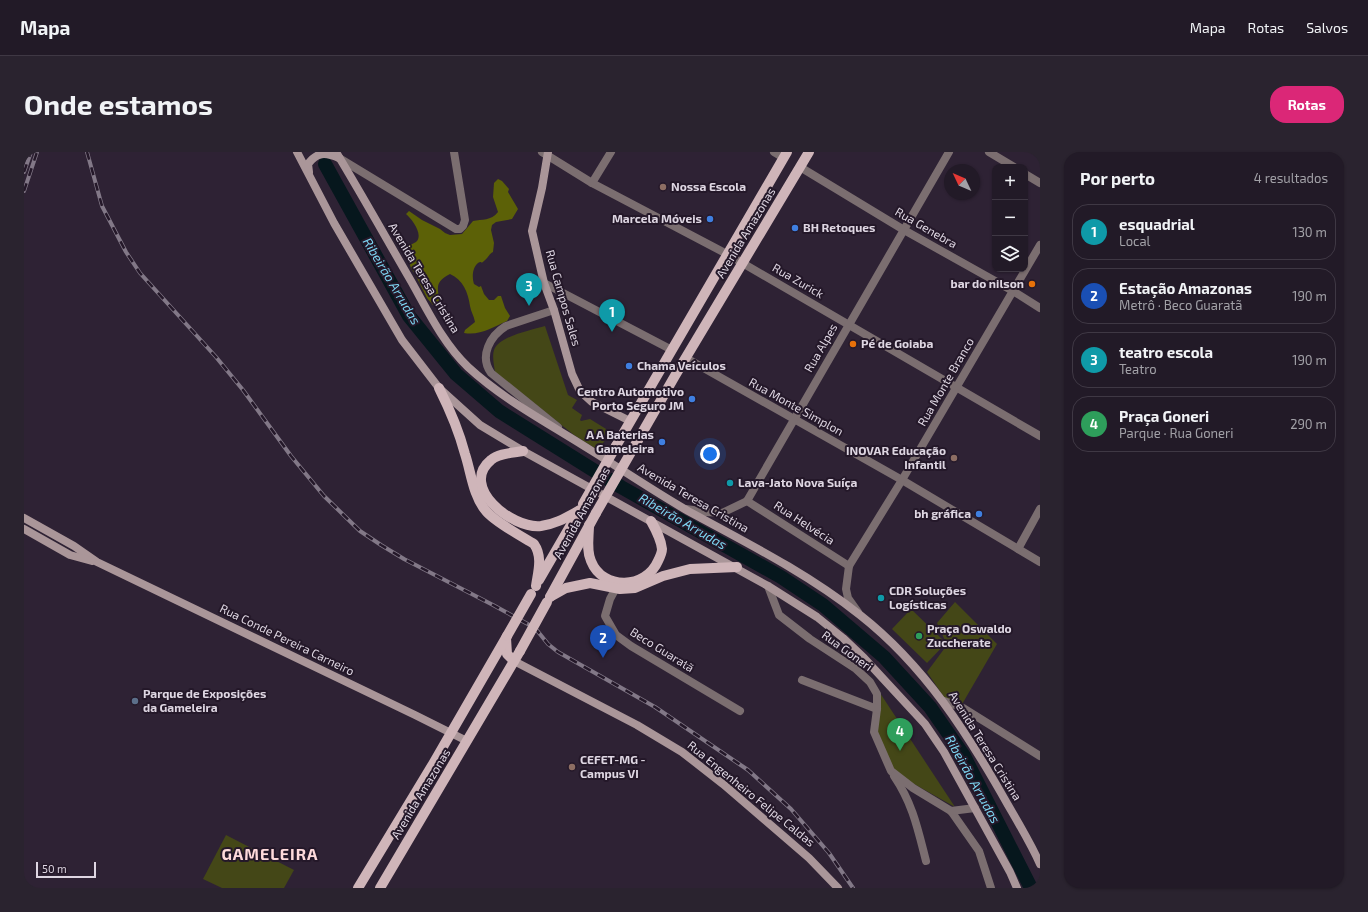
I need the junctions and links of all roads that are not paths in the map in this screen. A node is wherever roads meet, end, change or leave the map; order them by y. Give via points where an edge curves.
1 (297, 152) edge
2 (454, 152) edge
3 (610, 152) edge
4 (774, 152) edge
5 (809, 152) edge
6 (949, 152) edge
7 (989, 152) edge
8 (546, 153) edge
9 (337, 155) edge
10 (785, 155) edge
11 (1009, 164) edge
12 (800, 167) junction
13 (310, 176) junction
14 (1028, 176) edge
15 (592, 183) junction
16 (1040, 184) edge
17 (904, 230) junction
18 (1040, 245) edge
19 (727, 254) junction
20 (743, 263) junction
21 (544, 283) junction
22 (1013, 291) junction
23 (1040, 308) edge
24 (554, 310) junction
25 (849, 324) junction
26 (672, 350) junction
27 (686, 358) junction
28 (958, 387) junction
29 (439, 388) junction
30 (793, 419) junction
31 (630, 421) junction
32 (1040, 436) edge
33 (574, 440) junction
34 (523, 451) junction
35 (902, 480) junction
36 (747, 501) junction
37 (582, 507) junction
38 (685, 509) junction
39 (1040, 510) edge
40 (24, 518) edge
41 (651, 521) junction
42 (589, 525) junction
43 (24, 529) edge
44 (1018, 548) junction
45 (97, 562) junction
46 (1040, 562) edge
47 (849, 566) junction
48 (737, 568) junction
49 (768, 586) junction
50 (616, 588) junction
51 (534, 590) junction
52 (548, 600) junction
53 (861, 615) junction
54 (507, 637) junction
55 (514, 661) junction
56 (802, 680) dead end
57 (944, 701) junction
58 (877, 709) junction
59 (740, 711) dead end
60 (451, 733) junction
61 (466, 741) junction
62 (1040, 756) edge
63 (891, 771) junction
64 (975, 808) junction
65 (951, 811) junction
66 (926, 861) dead end
67 (1039, 861) edge
68 (358, 888) edge
69 (380, 888) edge
70 (838, 888) edge
71 (991, 888) edge
72 (1016, 888) edge

1 - 13 main road
2 - 9 street via 463,206 464,220 460,229 456,229
3 - 15 street
4 - 10 street
5 - 12 main road, Avenida Amazonas
6 - 17 street, Rua Alpes
7 - 11 street
8 - 15 street, Rua Zurick
8 - 21 main road, Rua Campos Sales via 542,188 532,231
9 - 13 main road via 319,153 312,157 308,164
9 - 33 main road, Avenida Teresa Cristina via 427,312 447,342 485,381 516,404
10 - 19 main road, Avenida Amazonas
12 - 17 street, Rua Genebra
12 - 20 main road, Avenida Amazonas
13 - 29 main road via 334,223 402,340
14 - 16 street
15 - 19 street, Rua Zurick
17 - 22 street, Rua Genebra
17 - 25 street, Rua Alpes
18 - 22 street, Rua Monte Branco
19 - 20 street, Rua Zurick
19 - 26 main road, Avenida Amazonas
20 - 25 street, Rua Zurick
20 - 27 main road, Avenida Amazonas
21 - 24 main road, Rua Campos Sales
21 - 26 street
22 - 23 street, Rua Genebra
22 - 28 street, Rua Monte Branco
24 - 31 main road, Rua Campos Sales via 572,374 580,390 592,402
24 - 33 street via 499,330 489,343 486,355 487,368
25 - 28 street, Rua Zurick
25 - 30 street, Rua Alpes
26 - 31 main road, Avenida Amazonas
27 - 30 street, Rua Monte Simplon
27 - 42 main road, Avenida Amazonas, bridge
28 - 32 street, Rua Zurick
28 - 35 street, Rua Monte Branco
29 - 34 main road via 480,425
29 - 51 main road via 453,416 472,482 486,511 534,544 538,550 540,560
30 - 35 street, Rua Monte Simplon
30 - 36 street, Rua Alpes
31 - 37 main road, Avenida Amazonas, bridge
33 - 38 main road, Avenida Teresa Cristina
34 - 37 main road via 500,455 490,460 483,470 485,492 495,507 514,520 539,526 560,522
34 - 41 main road
35 - 44 street, Rua Monte Simplon
35 - 47 street, Rua Monte Branco
36 - 38 street via 722,513
36 - 47 street, Rua Helvécia
37 - 51 main road, Avenida Amazonas
38 - 53 main road, Avenida Teresa Cristina via 785,564
39 - 44 street
40 - 45 main road, Rua Conde Pereira Carneiro
41 - 42 main road via 660,539 662,551 657,563 649,575 623,583 608,580 598,573 588,550
41 - 48 main road
42 - 52 main road, Avenida Amazonas
43 - 45 main road, Rua Conde Pereira Carneiro via 70,555
44 - 46 street, Rua Monte Simplon
45 - 60 main road, Rua Conde Pereira Carneiro
47 - 53 street, Rua Monte Branco via 846,589 848,598
48 - 49 main road
48 - 50 main road via 690,569 663,576 635,588
49 - 58 street, Rua Goneri via 779,616 856,669 870,682 877,694
49 - 64 main road via 817,617 843,638 896,691 925,724 944,752
50 - 52 main road via 590,584 566,588
50 - 59 street, Beco Guaratã via 606,616 616,635
51 - 54 main road, Avenida Amazonas, bridge
52 - 55 main road, Avenida Amazonas, bridge
53 - 57 main road, Avenida Teresa Cristina via 924,677
54 - 55 main road via 507,654
54 - 60 main road, Avenida Amazonas
55 - 61 main road, Avenida Amazonas
55 - 70 main road, Rua Engenheiro Felipe Caldas via 637,725 682,752 809,858
56 - 58 street
57 - 62 street via 963,708
57 - 67 main road, Avenida Teresa Cristina via 992,776
58 - 63 street, Rua Goneri via 874,732
60 - 61 main road, Rua Conde Pereira Carneiro
60 - 68 main road, Avenida Amazonas
61 - 69 main road, Avenida Amazonas
63 - 65 street, Rua Goneri
63 - 66 street via 911,806
64 - 65 street
64 - 72 main road
65 - 71 street, Rua Goneri via 979,851

